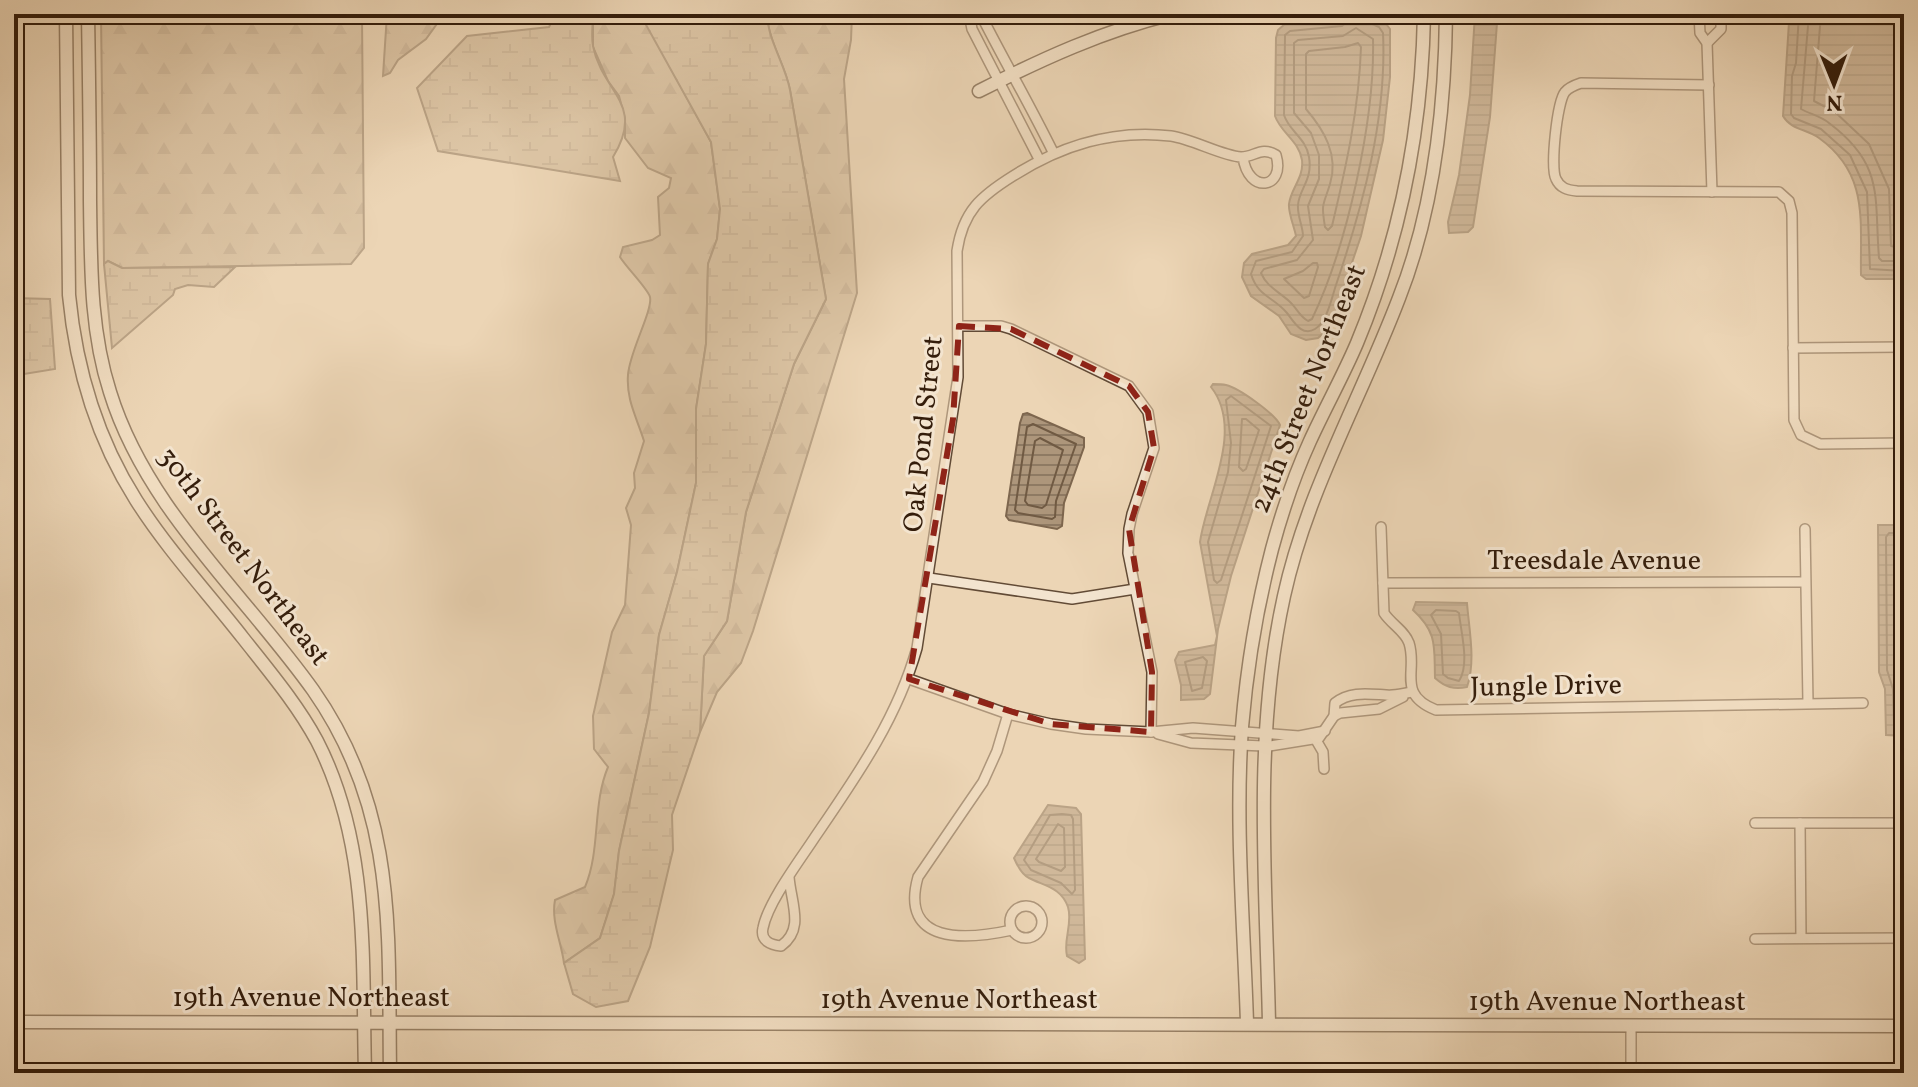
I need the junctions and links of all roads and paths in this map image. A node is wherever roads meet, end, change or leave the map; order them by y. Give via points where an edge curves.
1 (66, 14) edge
2 (88, 14) edge
3 (969, 14) edge
4 (975, 14) edge
5 (1172, 14) edge
6 (1424, 14) edge
7 (1446, 14) edge
8 (1699, 14) edge
9 (1721, 14) edge
10 (1707, 43) junction
11 (1012, 74) junction
12 (999, 81) junction
13 (1709, 85) junction
14 (979, 91) dead end
15 (1053, 152) junction
16 (1243, 157) dead end
17 (1039, 159) junction
18 (1712, 192) junction
19 (959, 326) junction
20 (1904, 347) edge
21 (1793, 348) junction
22 (1904, 443) edge
23 (1381, 527) dead end
24 (1805, 529) dead end
25 (929, 578) junction
26 (1805, 582) junction
27 (1383, 583) junction
28 (1135, 589) junction
29 (909, 679) junction
30 (1413, 692) junction
31 (1808, 703) junction
32 (1863, 703) dead end
33 (1008, 714) junction
34 (1334, 716) junction
35 (1242, 730) junction
36 (1325, 731) junction
37 (1151, 732) junction
38 (1265, 732) junction
39 (1316, 740) junction
40 (1242, 745) junction
41 (1264, 747) junction
42 (1324, 769) dead end
43 (1755, 823) dead end
44 (1800, 823) junction
45 (1904, 823) edge
46 (789, 877) junction
47 (1012, 930) dead end
48 (1801, 938) junction
49 (1904, 938) edge
50 (1755, 939) dead end
51 (14, 1022) edge
52 (364, 1022) junction
53 (389, 1022) junction
54 (1247, 1023) junction
55 (1269, 1023) junction
56 (1631, 1026) junction
57 (1904, 1026) edge
58 (1632, 1071) edge
59 (365, 1073) edge
60 (390, 1073) edge

1 - 52 street, 30th Street Northeast via 69,295 83,381 114,461 136,500 292,701 328,765 351,839 360,893
2 - 53 street, 30th Street Northeast via 91,282 110,393 148,477 313,691 354,764 385,877
3 - 12 street
4 - 11 street via 983,19
5 - 11 street via 1097,36
6 - 35 street, 24th Street Northeast via 1419,117 1396,231 1356,345 1290,489 1263,584
7 - 38 street, 24th Street Northeast via 1442,117 1419,237 1296,549 1271,663
8 - 10 street via 1700,33
9 - 10 street via 1721,29
10 - 13 street
11 - 12 street
11 - 15 street
12 - 14 street
12 - 17 street
13 - 18 street
13 - 18 street via 1574,86 1560,104 1553,169 1560,185 1570,190
15 - 16 street, Oak Pond Street via 1089,140 1145,134
15 - 17 street, Oak Pond Street
17 - 19 street, Oak Pond Street via 983,196 968,214 957,251
18 - 21 street via 1769,190 1789,201
19 - 25 street, Oak Pond Street via 958,377
19 - 28 street via 1011,329 1113,376 1140,399 1148,412 1154,448 1129,529
20 - 21 street
21 - 22 street via 1794,420 1801,435 1820,444
23 - 27 street
24 - 26 street
25 - 28 street via 1072,599
25 - 29 street, Oak Pond Street
26 - 27 street, Treesdale Avenue
26 - 31 street
27 - 30 street via 1384,613 1410,645
28 - 37 street via 1152,672
29 - 33 street
29 - 46 street, Oak Pond Street via 868,759
30 - 31 street, Jungle Drive via 1444,712
30 - 34 street via 1385,707
30 - 34 street via 1346,697 1335,703
31 - 32 street, Jungle Drive
33 - 37 street via 1086,729
33 - 47 street via 983,782 918,877 914,906 932,930 948,936
34 - 36 street
35 - 37 street
35 - 38 street
35 - 40 street, 24th Street Northeast
36 - 38 street via 1299,736
36 - 39 street
37 - 40 street via 1191,743
38 - 41 street, 24th Street Northeast
39 - 41 street
39 - 42 street
40 - 41 street
40 - 54 street, 24th Street Northeast
41 - 55 street, 24th Street Northeast
43 - 44 street
44 - 45 street
44 - 48 street
46 - 46 street, Oak Pond Street via 796,916 792,939 772,945 762,930
48 - 49 street
48 - 50 street
51 - 52 street, 19th Avenue Northeast
52 - 53 street, 19th Avenue Northeast
52 - 59 street, 30th Street Northeast
53 - 54 street, 19th Avenue Northeast
53 - 60 street, 30th Street Northeast
54 - 55 street, 19th Avenue Northeast
55 - 56 street, 19th Avenue Northeast
56 - 57 street, 19th Avenue Northeast
56 - 58 street

